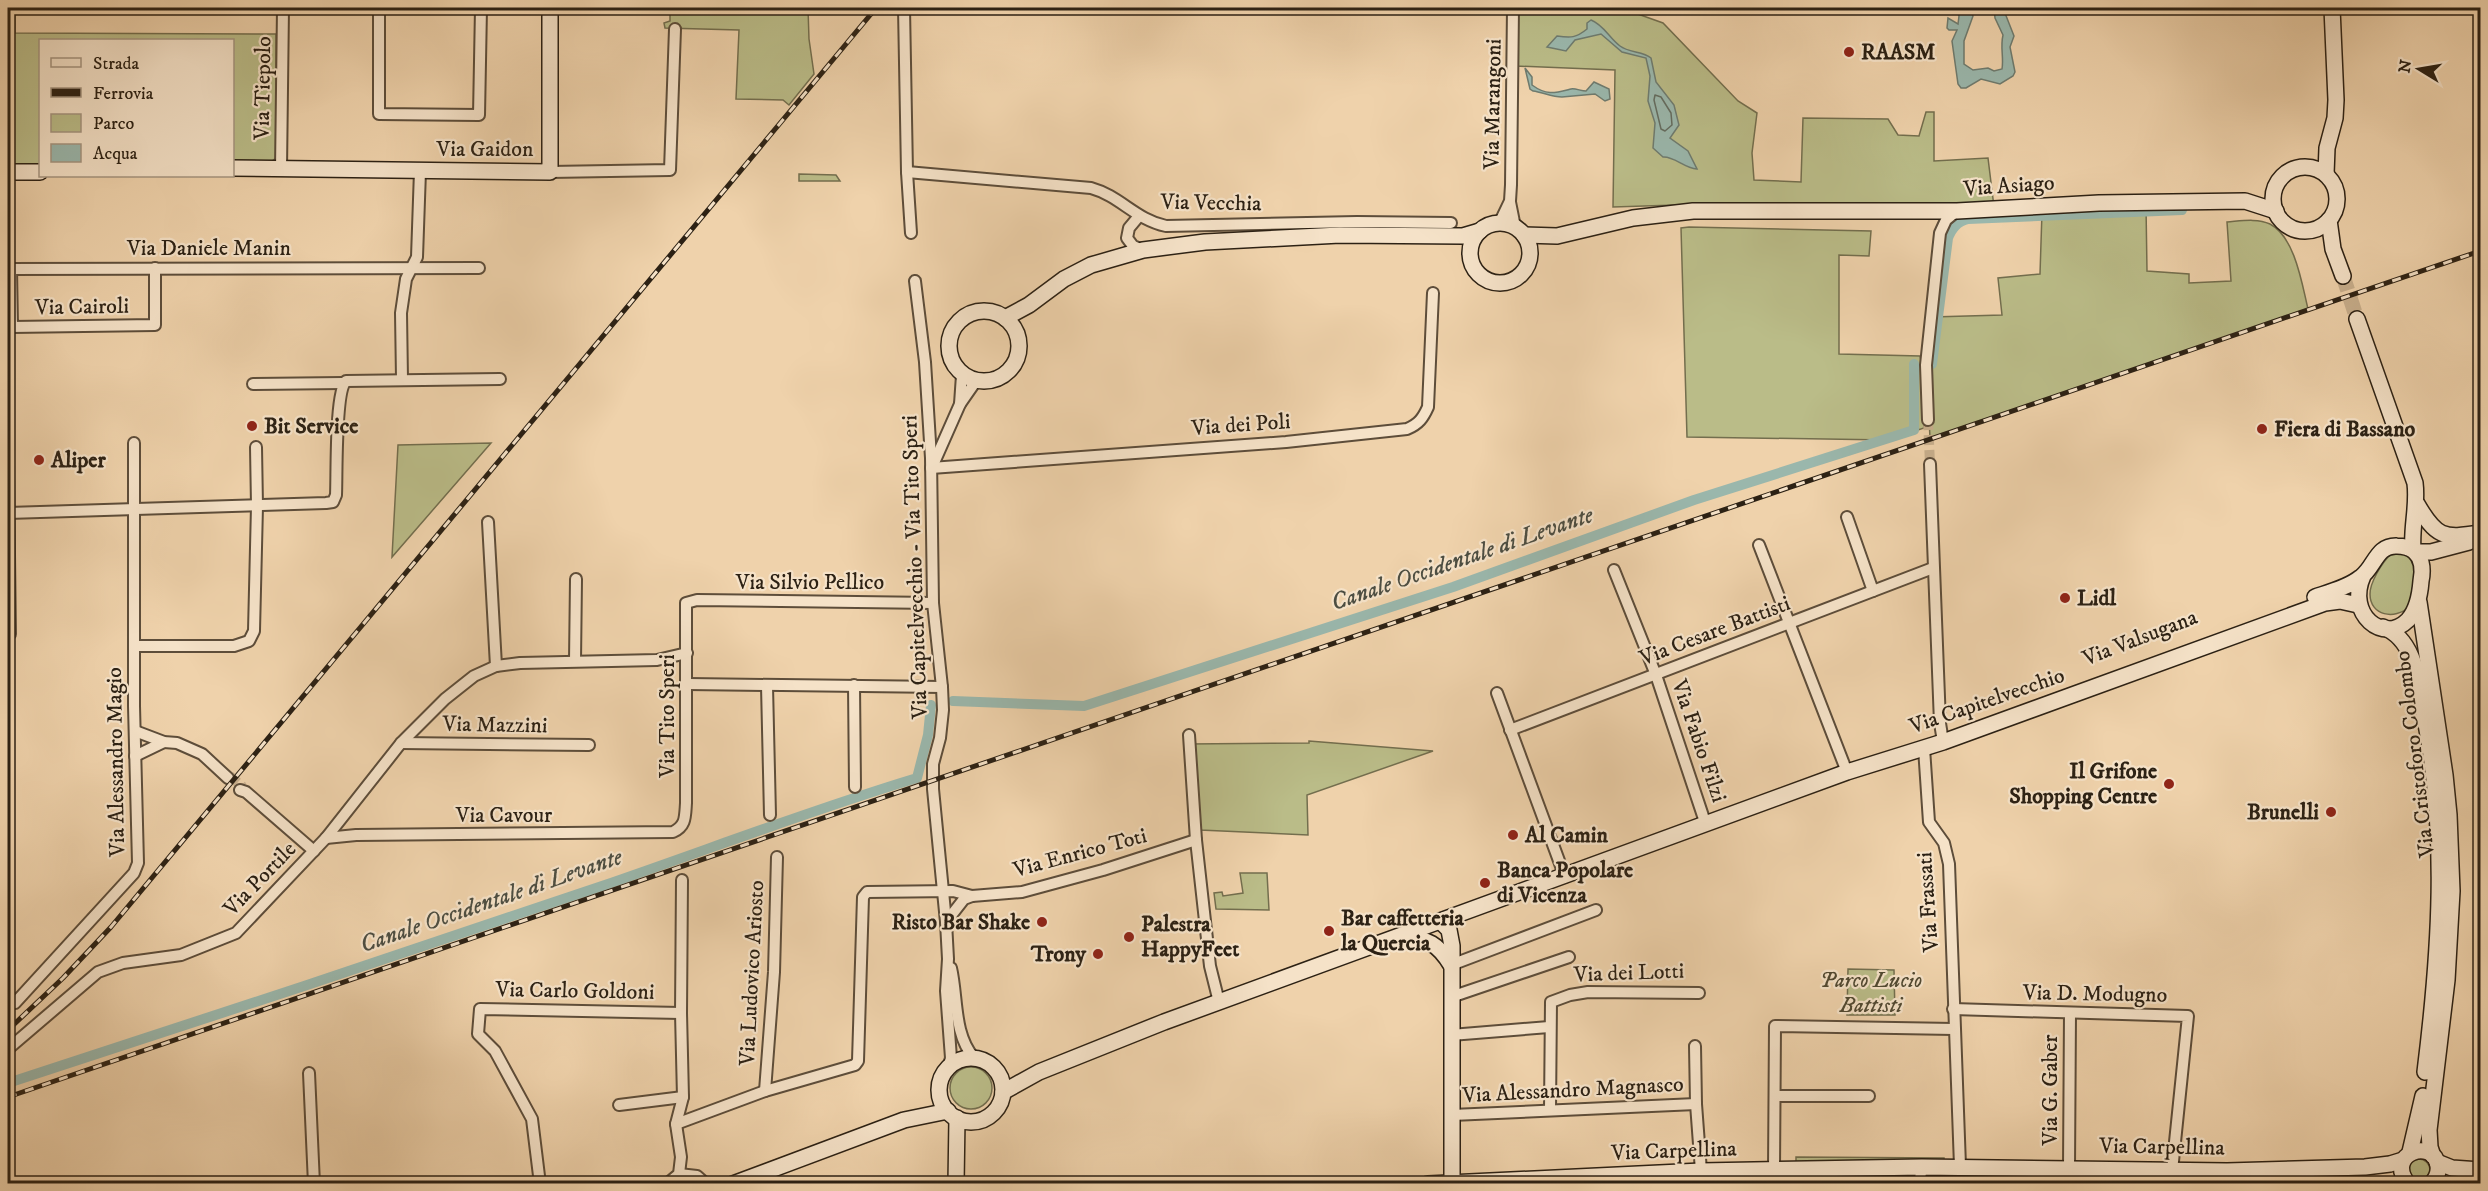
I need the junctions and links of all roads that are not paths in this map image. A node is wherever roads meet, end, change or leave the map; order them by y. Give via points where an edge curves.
1 (283, 8) edge
2 (379, 8) edge
3 (481, 8) edge
4 (550, 8) edge
5 (904, 8) edge
6 (1513, 8) edge
7 (2332, 8) edge
8 (675, 29) dead end
9 (2327, 148) junction
10 (2311, 167) junction
11 (234, 168) edge
12 (281, 169) junction
13 (420, 171) junction
14 (8, 172) edge
15 (39, 172) edge
16 (550, 172) junction
17 (907, 172) junction
18 (2326, 174) junction
19 (2276, 186) junction
20 (2245, 201) junction
21 (1929, 211) junction
22 (1957, 211) junction
23 (2276, 211) junction
24 (1139, 216) junction
25 (2329, 220) junction
26 (1513, 229) junction
27 (1452, 230) junction
28 (2311, 230) junction
29 (1480, 231) junction
30 (1940, 232) junction
31 (911, 233) dead end
32 (1557, 236) junction
33 (1127, 238) junction
34 (2333, 249) junction
35 (1143, 250) junction
36 (1113, 258) junction
37 (1471, 258) junction
38 (1529, 259) junction
39 (9, 268) edge
40 (155, 268) junction
41 (411, 268) junction
42 (479, 268) dead end
43 (2343, 276) tunnel mouth
44 (915, 281) dead end
45 (1433, 293) dead end
46 (2357, 319) tunnel mouth
47 (1010, 323) junction
48 (402, 378) junction
49 (970, 378) junction
50 (500, 379) dead end
51 (343, 383) junction
52 (253, 384) dead end
53 (1928, 420) tunnel mouth
54 (134, 443) dead end
55 (256, 447) dead end
56 (1930, 464) tunnel mouth
57 (931, 468) junction
58 (8, 474) edge
59 (2417, 504) junction
60 (257, 506) junction
61 (134, 510) junction
62 (8, 513) edge
63 (1847, 517) dead end
64 (488, 522) dead end
65 (2412, 525) junction
66 (2481, 532) edge
67 (2481, 537) edge
68 (2466, 544) junction
69 (1759, 545) dead end
70 (2389, 546) junction
71 (2414, 551) junction
72 (1934, 568) junction
73 (1614, 570) dead end
74 (2363, 576) junction
75 (576, 579) dead end
76 (2422, 580) junction
77 (1873, 591) junction
78 (2418, 598) junction
79 (686, 603) joint
80 (933, 603) junction
81 (2358, 605) junction
82 (1790, 623) junction
83 (2383, 627) junction
84 (10, 634) dead end
85 (134, 646) junction
86 (687, 653) junction
87 (575, 661) junction
88 (496, 666) junction
89 (1656, 675) junction
90 (688, 684) junction
91 (854, 685) junction
92 (767, 686) junction
93 (942, 687) junction
94 (1497, 693) dead end
95 (1509, 730) junction
96 (135, 731) junction
97 (1189, 735) dead end
98 (1942, 738) junction
99 (164, 742) junction
100 (401, 743) junction
101 (589, 745) dead end
102 (1924, 748) junction
103 (135, 756) junction
104 (1868, 765) junction
105 (1847, 772) junction
106 (227, 776) tunnel mouth
107 (855, 786) dead end
108 (243, 790) tunnel mouth
109 (770, 815) dead end
110 (1706, 825) junction
111 (681, 828) joint
112 (326, 838) junction
113 (1196, 840) junction
114 (314, 851) junction
115 (777, 857) dead end
116 (1565, 877) junction
117 (682, 880) dead end
118 (942, 892) junction
119 (972, 896) junction
120 (1596, 910) dead end
121 (1472, 911) junction
122 (946, 922) junction
123 (1441, 922) junction
124 (1394, 939) junction
125 (1449, 956) junction
126 (1569, 957) dead end
127 (948, 959) junction
128 (1699, 993) dead end
129 (1451, 998) junction
130 (1219, 1002) junction
131 (15, 1003) dead end
132 (1953, 1009) junction
133 (681, 1013) junction
134 (2070, 1013) junction
135 (1549, 1027) junction
136 (1954, 1029) junction
137 (1451, 1035) junction
138 (1695, 1046) dead end
139 (8, 1049) edge
140 (974, 1058) junction
141 (948, 1068) junction
142 (1039, 1072) junction
143 (309, 1073) dead end
144 (998, 1073) junction
145 (765, 1091) junction
146 (1003, 1092) junction
147 (939, 1093) junction
148 (1775, 1096) junction
149 (1869, 1096) dead end
150 (683, 1097) junction
151 (1696, 1104) junction
152 (619, 1106) dead end
153 (1550, 1110) junction
154 (952, 1115) junction
155 (1452, 1115) junction
156 (904, 1120) junction
157 (981, 1120) junction
158 (676, 1124) junction
159 (957, 1155) junction
160 (2407, 1156) junction
161 (1960, 1166) junction
162 (1922, 1167) junction
163 (2365, 1167) junction
164 (2069, 1168) junction
165 (1774, 1170) junction
166 (2434, 1170) edge
167 (2474, 1170) edge
168 (1701, 1171) junction
169 (2172, 1171) junction
170 (679, 1174) junction
171 (1452, 1183) edge
172 (2406, 1183) edge
173 (314, 1184) edge
174 (540, 1184) edge
175 (667, 1184) edge
176 (706, 1184) edge
177 (733, 1184) edge
178 (956, 1184) edge
179 (1428, 1184) edge
180 (1920, 1184) edge

1 - 12 street, Via Tiepolo
2 - 3 street via 379,114 479,115
4 - 16 main road
5 - 17 street
6 - 26 street, Via Marangoni
7 - 9 main road, Via Asiago via 2336,100
8 - 16 street via 670,170
9 - 10 main road, Via Asiago
9 - 18 main road, Via Asiago
10 - 18 main road
10 - 19 main road, Via Asiago via 2290,170
11 - 12 main road, Via Gaidon
12 - 13 main road, Via Gaidon
13 - 16 main road, Via Gaidon
13 - 41 street via 417,257
14 - 15 main road
17 - 24 street, Via Vecchia via 1091,188
17 - 31 street
18 - 25 main road, Via Asiago via 2337,191
19 - 20 main road, Via Asiago
19 - 23 main road
20 - 22 main road, Via Asiago via 2099,203
20 - 23 main road, Via Asiago
21 - 22 main road
21 - 30 street, Via Asiago
21 - 32 main road via 1693,211 1633,218
22 - 30 street, Via Asiago
23 - 28 main road, Via Asiago via 2290,227
24 - 27 street, Via Vecchia via 1166,226 1357,222
24 - 33 street via 1129,228
25 - 28 main road
25 - 34 main road, Via Asiago
26 - 29 main road
26 - 32 main road
26 - 38 main road via 1530,250
27 - 29 main road
27 - 35 main road via 1205,242
27 - 37 main road
28 - 34 main road, Via Asiago
29 - 37 main road via 1472,244
30 - 53 street via 1926,365
32 - 38 main road
33 - 35 street
33 - 36 street
34 - 43 main road, Via Asiago
35 - 36 main road
36 - 47 main road via 1064,279
37 - 38 main road via 1478,273 1500,283 1522,274
39 - 40 street, Via Daniele Manin
39 - 40 street, Via Cairoli via 12,327 155,326
40 - 41 street, Via Daniele Manin
41 - 42 street, Via Daniele Manin
41 - 48 street via 401,313
44 - 57 street, Via Capitelvecchio - Via Tito Speri via 925,362
45 - 57 street, Via dei Poli via 1428,407 1416,426 1286,442
46 - 59 main road via 2408,461
47 - 49 main road via 1019,349 1012,368 997,380
47 - 49 main road via 988,311 979,311 955,325 949,353 955,367
48 - 50 street
48 - 51 street
49 - 57 street
51 - 52 street
51 - 60 street via 333,502
54 - 61 street, Via Alessandro Magio
55 - 60 street
56 - 72 street
57 - 80 street, Via Capitelvecchio - Via Tito Speri
58 - 62 street
59 - 65 main road
59 - 66 main road via 2430,525 2443,535
60 - 61 street
60 - 85 street via 254,631 249,641 234,646
61 - 62 street
61 - 85 street, Via Alessandro Magio
62 - 84 street
63 - 77 street
64 - 88 street
65 - 70 main road, Via Valsugana
65 - 71 main road
67 - 68 main road
68 - 71 main road via 2431,552
68 - 76 main road via 2437,562
69 - 82 street
70 - 71 main road
70 - 74 main road, Via Valsugana via 2375,557
71 - 76 main road via 2422,564
72 - 77 street, Via Cesare Battisti
72 - 98 street
73 - 89 street, Via Fabio Filzi
74 - 81 main road
74 - 98 main road, Via Valsugana via 2325,594
75 - 87 street
76 - 78 main road
77 - 82 street, Via Cesare Battisti
78 - 83 main road via 2408,619 2397,627
78 - 166 main road, Via Cristoforo Colombo via 2445,776 2451,855 2448,980 2429,1130
79 - 80 street, Via Silvio Pellico
79 - 86 street, Via Tito Speri
80 - 93 street, Via Capitelvecchio - Via Tito Speri
81 - 83 main road via 2364,617
81 - 98 main road, Via Capitelvecchio via 2325,603
82 - 89 street, Via Cesare Battisti
82 - 105 street
83 - 160 main road, Via Cristoforo Colombo via 2403,640 2415,670 2430,739 2440,827 2440,916 2434,996 2419,1119
85 - 96 street, Via Alessandro Magio
86 - 87 street, Via Portile via 657,660
86 - 90 street, Via Tito Speri
87 - 88 street, Via Portile
88 - 100 street, Via Portile via 474,676 445,699
89 - 95 street, Via Cesare Battisti
89 - 110 street, Via Fabio Filzi
90 - 92 street
90 - 111 street, Via Tito Speri via 686,803
91 - 92 street
91 - 93 street
91 - 107 street
92 - 109 street
93 - 118 street, Via Capitelvecchio - Via Tito Speri via 940,738 933,774
94 - 95 street
95 - 116 street
96 - 99 street
96 - 103 street, Via Alessandro Magio
97 - 113 street
98 - 102 main road, Via Capitelvecchio
98 - 104 main road, Via Valsugana
99 - 103 street
99 - 106 street via 202,754
100 - 101 street, Via Mazzini
100 - 112 street, Via Portile
102 - 104 main road, Via Capitelvecchio
102 - 132 street, Via Frassati via 1929,822 1944,843 1949,864
103 - 131 street, Via Alessandro Magio via 138,863 134,873
104 - 105 main road
105 - 110 main road
108 - 114 street
110 - 116 main road
111 - 112 street, Via Cavour via 664,834
112 - 114 street, Via Portile
113 - 119 street, Via Enrico Toti via 1022,892
113 - 130 street via 1210,973
114 - 139 street, Via Portile via 258,912 229,937 181,955 123,963 98,972
115 - 145 street, Via Ludovico Ariosto
116 - 121 main road
117 - 133 street
118 - 119 street, Via Enrico Toti
118 - 122 street, Via Capitelvecchio - Via Tito Speri
118 - 145 street, Via Enrico Toti via 867,892 858,1061
119 - 122 street via 964,899
120 - 125 street
121 - 123 main road
121 - 125 main road via 1460,927
122 - 127 street, Via Capitelvecchio - Via Tito Speri
123 - 124 main road
123 - 125 main road via 1449,930
124 - 125 main road via 1430,942
124 - 130 main road
125 - 129 main road
126 - 129 street
127 - 140 street via 960,1037
127 - 141 street
128 - 135 street, Via dei Lotti via 1570,994 1551,1002
129 - 137 main road
130 - 142 main road
132 - 134 street, Via D. Modugno
132 - 136 street, Via Frassati
133 - 150 street
133 - 174 street, Via Carlo Goldoni via 480,1009 478,1034 495,1051 532,1119
134 - 164 street, Via G. Gaber
134 - 169 street, Via D. Modugno via 2188,1016
135 - 137 street
135 - 153 street, Via dei Lotti
136 - 148 street via 1775,1026
136 - 161 street, Via Frassati
137 - 155 main road
138 - 151 street, Via Alessandro Magnasco
140 - 141 main road via 961,1059
140 - 144 main road via 992,1065
141 - 147 main road
142 - 144 main road
142 - 146 main road
143 - 173 street
144 - 146 main road
145 - 158 street
146 - 157 main road via 996,1110
147 - 154 main road
147 - 156 main road
148 - 149 street
148 - 165 street
150 - 152 street
150 - 158 street
151 - 153 street, Via Alessandro Magnasco
151 - 168 street, Via Alessandro Magnasco
153 - 155 street, Via Alessandro Magnasco
154 - 156 main road
154 - 157 main road via 971,1122
154 - 159 main road
155 - 171 main road
156 - 177 main road
157 - 159 main road via 964,1139
158 - 170 street via 681,1157
159 - 178 main road
160 - 163 main road
160 - 166 main road via 2422,1150
160 - 172 main road, Via Cristoforo Colombo via 2401,1171
161 - 162 main road, Via Carpellina
161 - 164 main road, Via Carpellina
162 - 165 main road, Via Carpellina
162 - 180 street
163 - 169 main road, Via Carpellina
163 - 172 main road via 2389,1172
164 - 169 main road, Via Carpellina
165 - 168 main road, Via Carpellina
166 - 167 main road
168 - 171 main road, Via Carpellina
170 - 175 street
170 - 176 street via 697,1176
171 - 179 main road, Via Carpellina

